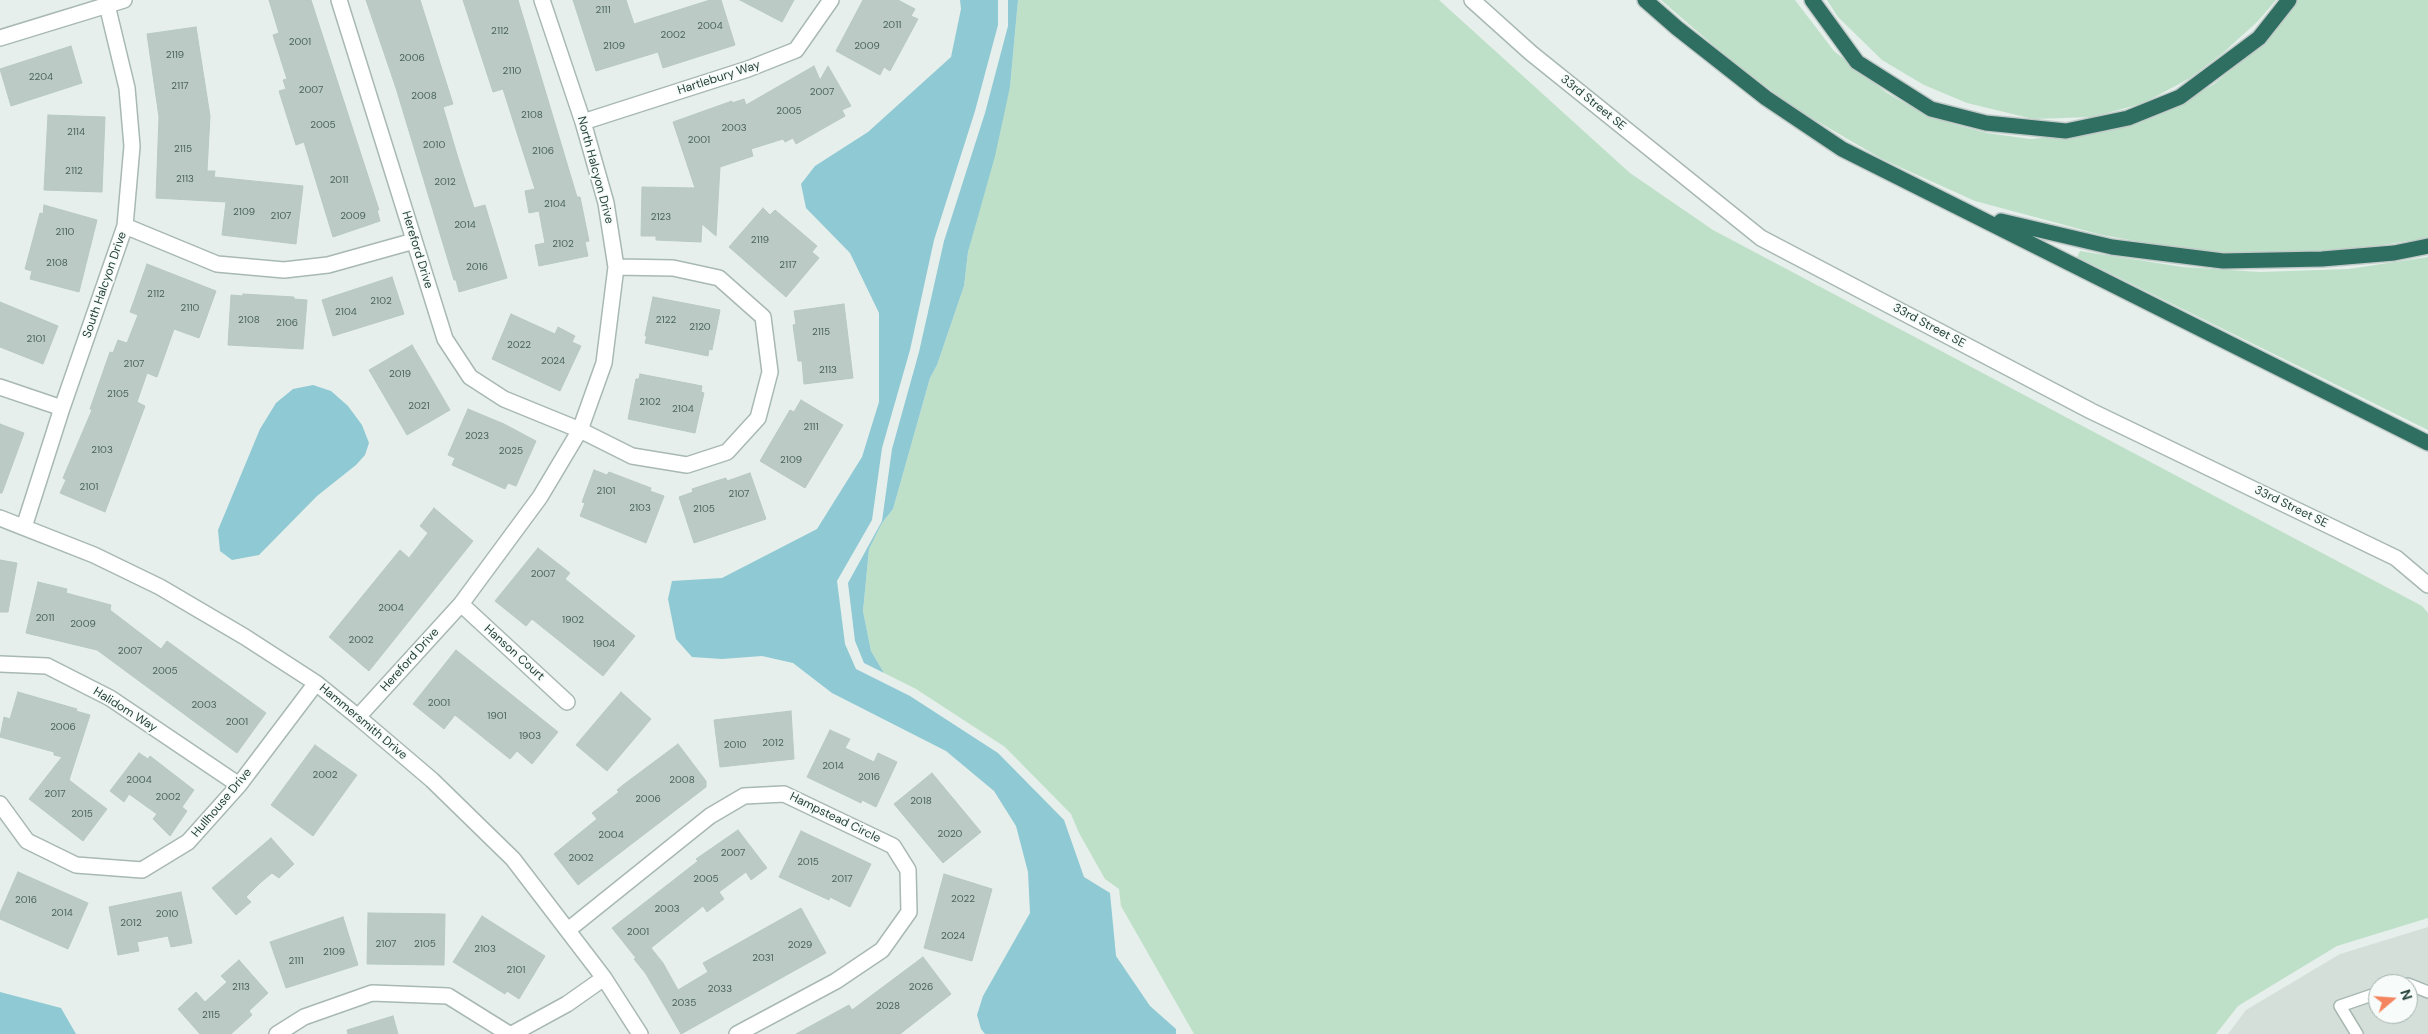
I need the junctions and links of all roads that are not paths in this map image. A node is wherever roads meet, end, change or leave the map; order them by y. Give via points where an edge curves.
1 (124, 0) edge
2 (339, 0) edge
3 (542, 0) edge
4 (832, 0) edge
5 (1472, 0) edge
6 (1645, 0) edge
7 (1812, 0) edge
8 (2289, 0) edge
9 (107, 5) junction
10 (0, 38) edge
11 (583, 122) junction
12 (1975, 215) junction
13 (125, 226) junction
14 (414, 241) junction
15 (2428, 246) edge
16 (616, 267) junction
17 (0, 387) edge
18 (62, 408) junction
19 (580, 430) junction
20 (2428, 444) edge
21 (0, 518) edge
22 (24, 527) junction
23 (2428, 585) edge
24 (461, 604) junction
25 (0, 664) edge
26 (316, 683) junction
27 (567, 702) dead end
28 (358, 717) junction
29 (239, 785) junction
30 (0, 804) edge
31 (568, 930) junction
32 (604, 978) junction
33 (2368, 996) edge
34 (2355, 1031) edge
35 (277, 1034) edge
36 (510, 1034) edge
37 (640, 1034) edge
38 (737, 1034) edge
39 (2342, 1034) edge

1 - 9 street
2 - 14 street, Hereford Drive
3 - 11 street, North Halcyon Drive
4 - 11 street, Hartlebury Way via 796,50 748,70
5 - 23 street, 33rd Street SE via 1532,53 1761,238 2091,411 2396,558
6 - 12 highway via 1766,98 1842,149
7 - 8 highway via 1857,62 1931,109 1986,123 2066,131 2128,118 2180,97 2259,38
9 - 10 street
9 - 13 street, South Halcyon Drive via 128,88 132,146
11 - 16 street, North Halcyon Drive via 606,203
12 - 15 highway via 2112,247 2223,261 2394,254
12 - 20 highway
13 - 14 street via 217,264 284,270 328,265
13 - 18 street, South Halcyon Drive
14 - 19 street, Hereford Drive via 445,339 470,377 504,399
16 - 19 street, North Halcyon Drive via 604,363
16 - 19 street, Hereford Drive via 673,268 719,278 763,317 770,372 758,418 728,452 687,465 632,456
17 - 18 street
18 - 22 street, South Halcyon Drive
19 - 24 street, Hereford Drive via 540,497
21 - 22 street, Hammersmith Drive
22 - 26 street, Hammersmith Drive via 94,555 160,587
24 - 27 street, Hanson Court
24 - 28 street, Hereford Drive
25 - 29 street, Halidom Way via 48,666 110,698
26 - 28 street, Hammersmith Drive
26 - 29 street, Hullhouse Drive
28 - 31 street, Hammersmith Drive via 432,780 512,859
29 - 30 street, Hullhouse Drive via 188,842 142,870 76,865 27,841
31 - 32 street, Hammersmith Drive
31 - 38 street, Hampstead Circle via 710,816 744,796 784,794 893,846 908,870 908,912 882,950 836,981
32 - 36 street via 567,1004
32 - 37 street, Hammersmith Drive
33 - 34 lane via 2340,1006
34 - 39 lane
35 - 36 street via 304,1016 372,993 448,996

